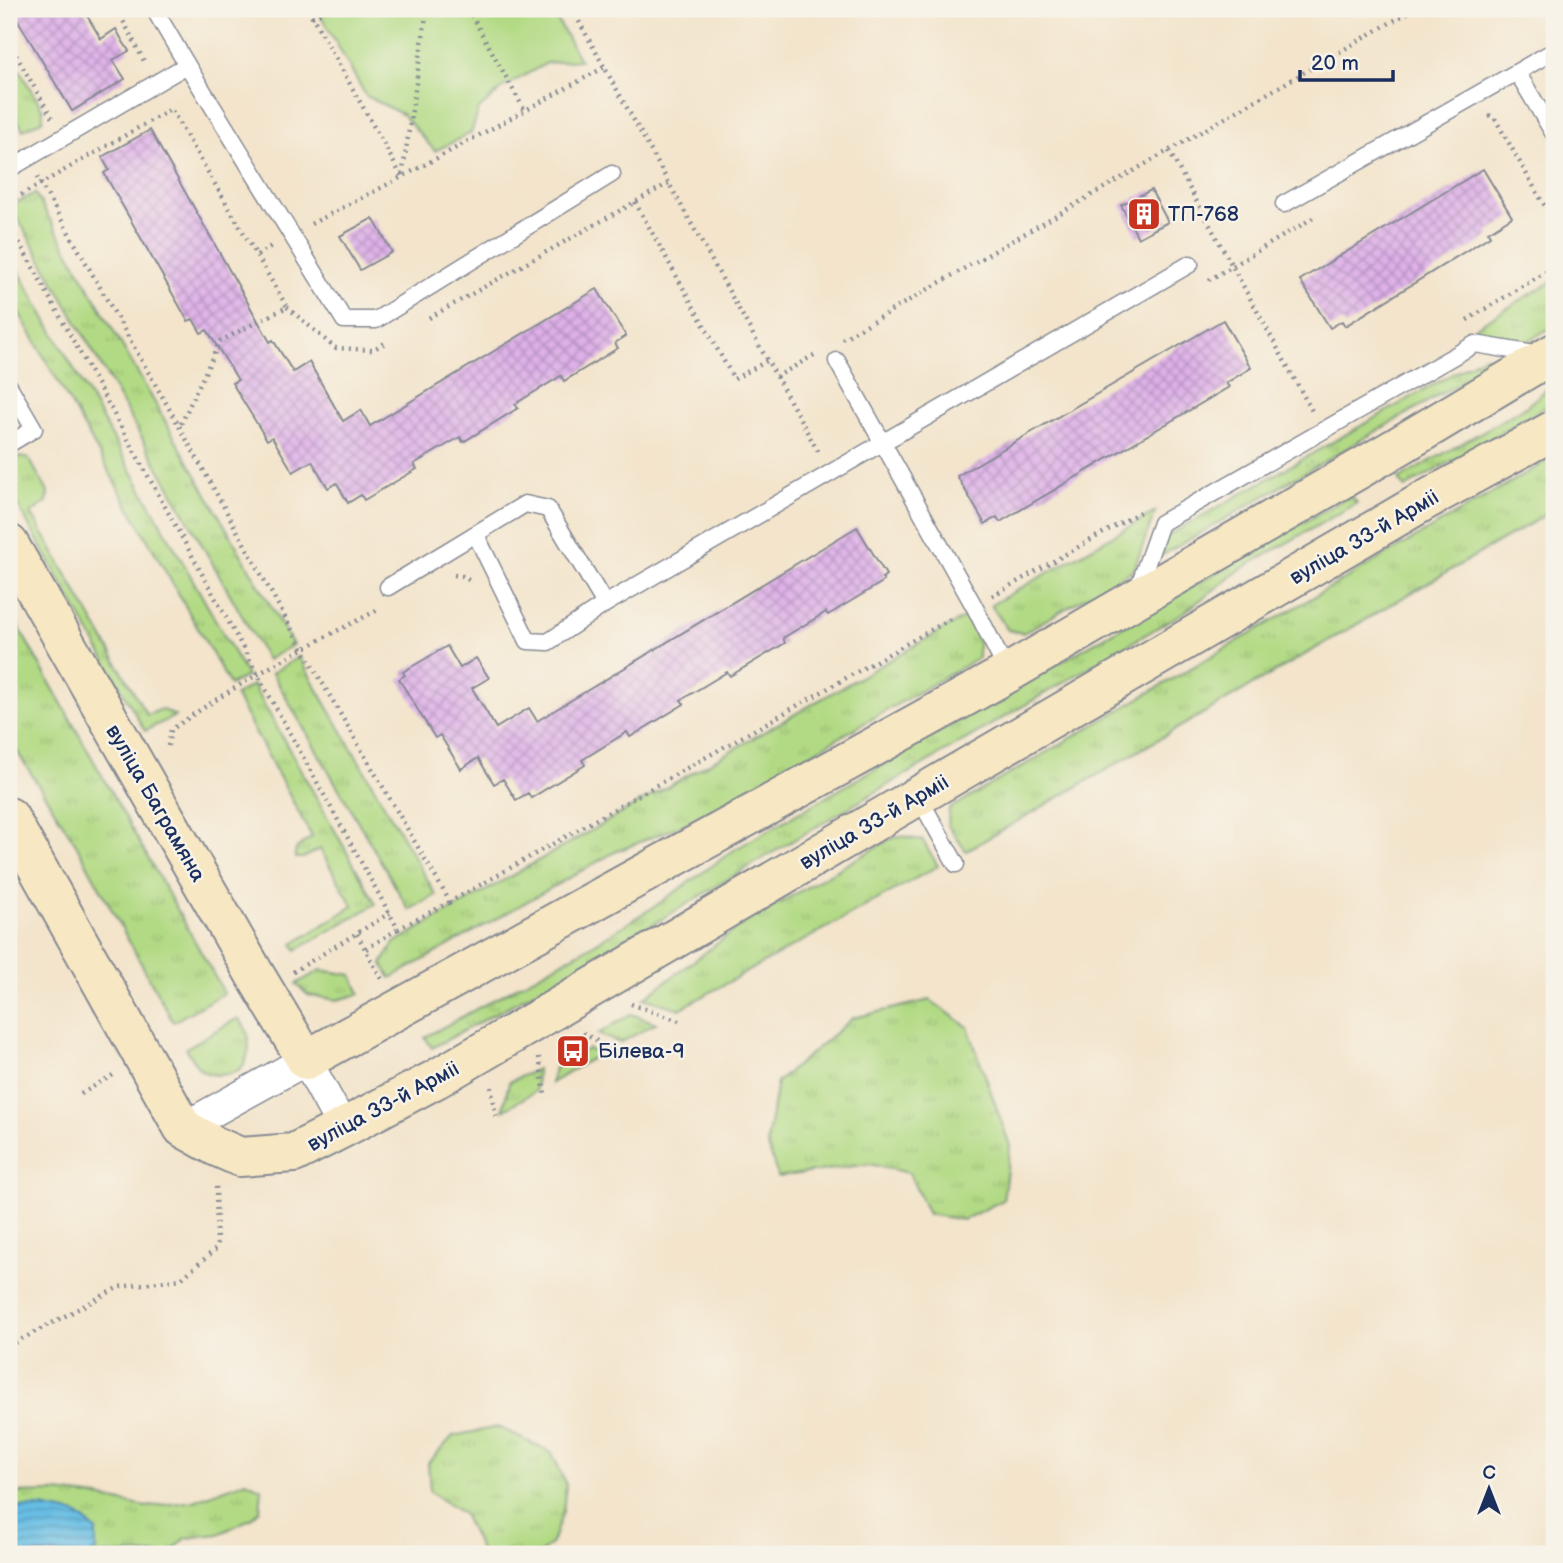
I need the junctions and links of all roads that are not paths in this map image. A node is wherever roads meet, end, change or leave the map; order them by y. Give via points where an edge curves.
1 (154, 9) edge
2 (1554, 51) edge
3 (187, 65) junction
4 (1517, 72) junction
5 (1554, 134) edge
6 (9, 169) edge
7 (612, 174) dead end
8 (1284, 204) dead end
9 (1191, 264) dead end
10 (1552, 355) edge
11 (837, 361) dead end
12 (9, 386) edge
13 (1554, 430) edge
14 (882, 442) junction
15 (9, 444) edge
16 (1397, 447) junction
17 (1331, 485) junction
18 (1424, 501) junction
19 (476, 535) junction
20 (1360, 539) junction
21 (9, 544) edge
22 (388, 587) dead end
23 (1134, 598) junction
24 (605, 604) junction
25 (1008, 673) junction
26 (918, 796) junction
27 (9, 817) edge
28 (956, 864) dead end
29 (306, 1060) junction
30 (344, 1128) junction
31 (199, 1137) junction

1 - 3 lane
2 - 4 lane
3 - 6 lane
3 - 7 lane via 344,320 376,320
4 - 5 lane
4 - 8 lane
9 - 14 lane
10 - 16 street
10 - 23 lane via 1475,344 1161,523
11 - 14 lane
12 - 15 lane via 34,429
13 - 18 street, вуліца 33-й Арміі
14 - 24 lane
14 - 25 lane
16 - 17 street
16 - 18 street via 1384,466 1388,488 1404,501
17 - 20 street via 1352,484 1369,497 1373,520
17 - 23 street
18 - 20 street, вуліца 33-й Арміі
19 - 22 lane
19 - 24 lane via 525,504 548,509
19 - 24 lane via 528,641 548,642
20 - 26 street, вуліца 33-й Арміі
21 - 29 street, вуліца Баграмяна
23 - 25 street
25 - 29 street
26 - 28 lane
26 - 30 street, вуліца 33-й Арміі via 442,1076
27 - 31 street
29 - 30 street
29 - 31 street
30 - 31 street, вуліца 33-й Арміі via 294,1153 240,1157

